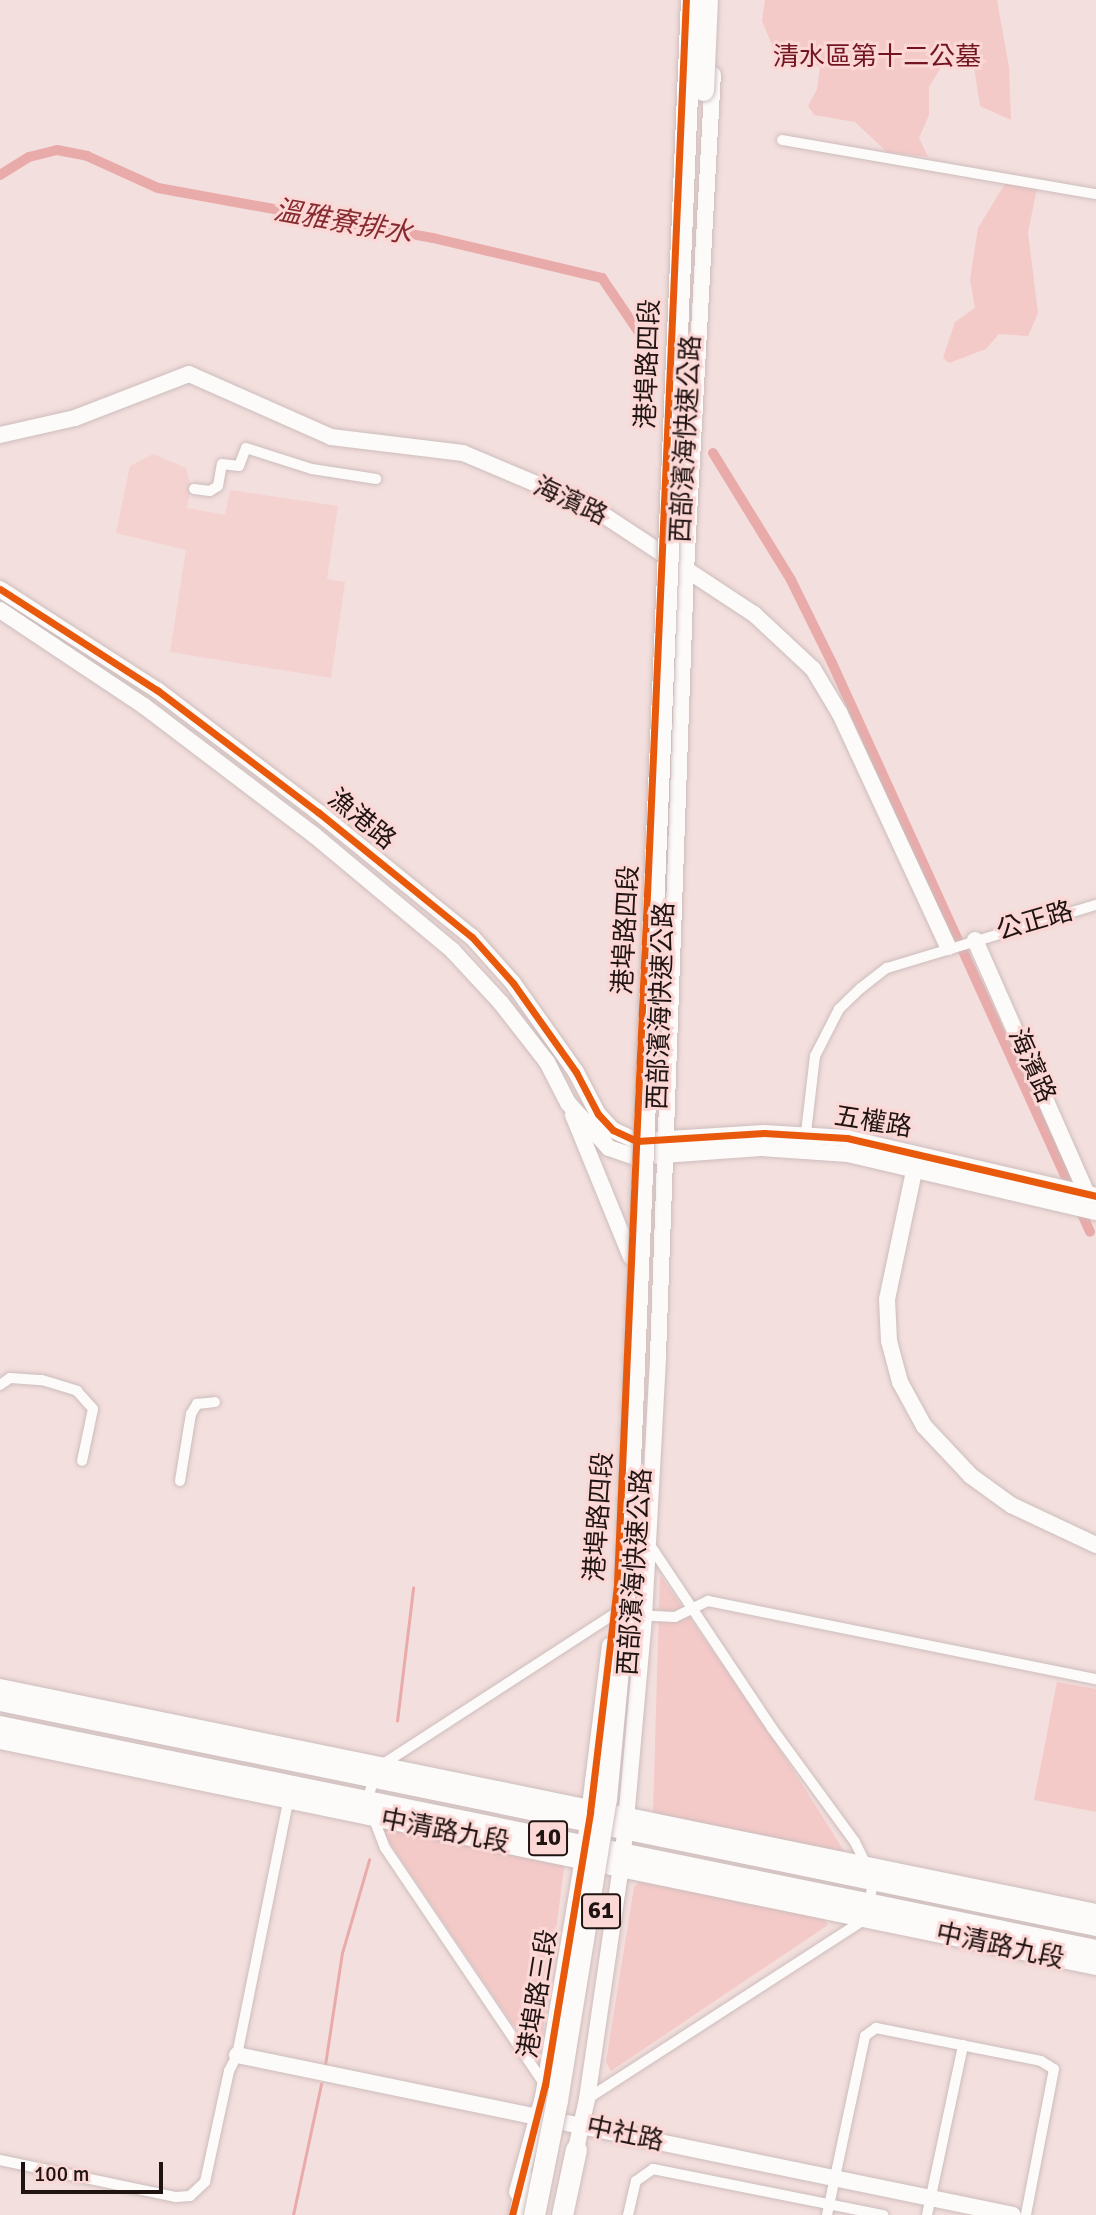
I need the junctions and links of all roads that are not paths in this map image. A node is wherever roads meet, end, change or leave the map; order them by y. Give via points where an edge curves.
1 (686, 0) edge
2 (691, 0) edge
3 (706, 0) edge
4 (716, 0) edge
5 (782, 140) dead end
6 (1096, 194) edge
7 (0, 435) edge
8 (376, 478) dead end
9 (194, 489) dead end
10 (663, 554) junction
11 (686, 571) junction
12 (0, 589) edge
13 (0, 610) edge
14 (1096, 905) edge
15 (975, 940) junction
16 (947, 947) junction
17 (568, 1103) junction
18 (665, 1138) junction
19 (805, 1142) junction
20 (636, 1149) junction
21 (664, 1156) junction
22 (917, 1159) junction
23 (1091, 1195) edge
24 (1096, 1212) edge
25 (631, 1256) junction
26 (0, 1385) edge
27 (215, 1402) dead end
28 (82, 1461) dead end
29 (180, 1481) dead end
30 (648, 1541) junction
31 (1096, 1545) edge
32 (694, 1611) junction
33 (614, 1614) junction
34 (644, 1617) junction
35 (1096, 1679) edge
36 (0, 1688) edge
37 (0, 1702) edge
38 (0, 1725) edge
39 (0, 1740) edge
40 (374, 1774) junction
41 (289, 1798) junction
42 (370, 1810) junction
43 (589, 1818) junction
44 (625, 1826) junction
45 (583, 1853) junction
46 (622, 1860) junction
47 (871, 1874) junction
48 (867, 1911) junction
49 (1096, 1913) edge
50 (1096, 1927) edge
51 (1096, 1949) edge
52 (1096, 1966) edge
53 (963, 2045) junction
54 (237, 2055) junction
55 (545, 2085) junction
56 (586, 2102) junction
57 (538, 2126) junction
58 (581, 2126) junction
59 (576, 2149) joint
60 (0, 2160) edge
61 (835, 2178) junction
62 (526, 2181) joint
63 (930, 2198) junction
64 (828, 2209) edge
65 (512, 2215) edge
66 (519, 2215) edge
67 (527, 2215) edge
68 (534, 2215) edge
69 (548, 2215) edge
70 (555, 2215) edge
71 (562, 2215) edge
72 (570, 2215) edge
73 (628, 2215) edge
74 (883, 2215) edge
75 (926, 2215) edge
76 (1013, 2215) edge
77 (1026, 2215) edge

1 - 10 street, 港埠路四段
2 - 68 highway, 西部濱海快速公路 / 61, bridge via 624,1604 606,1799
3 - 69 highway, 西部濱海快速公路 / 61, bridge via 637,1605 616,1806 571,2103
4 - 11 street, 港埠路四段
5 - 6 street
7 - 10 street, 海濱路 via 75,418 189,374 331,437 463,453 593,508
8 - 9 street via 312,469 246,447 239,466 222,464 218,486 210,491
10 - 11 street, 海濱路
10 - 20 street, 港埠路四段
11 - 16 street, 海濱路 via 754,614 824,684
11 - 18 street, 港埠路四段
12 - 20 street, 漁港路 via 157,690 472,937 513,983 576,1072 598,1114
13 - 17 street, 漁港路 via 144,706 314,835 452,950 547,1062
14 - 15 street, 公正路
15 - 16 street, 公正路
15 - 23 street, 海濱路
16 - 19 street via 887,968 839,1009 815,1056
17 - 20 street, 漁港路 via 609,1148
17 - 25 street
18 - 19 street, 五權路
18 - 20 street, 五權路
18 - 21 street, 港埠路四段
19 - 21 street, 五權路
19 - 22 street, 五權路
20 - 21 street, 五權路
20 - 25 street, 港埠路四段
21 - 30 street, 港埠路四段
22 - 23 street, 五權路
22 - 24 street, 五權路
22 - 31 street via 887,1299 889,1341 901,1382 924,1426 971,1476 1011,1505
25 - 33 street, 港埠路四段 via 628,1411
26 - 28 street via 10,1378 42,1380 77,1391 93,1409
27 - 29 street via 197,1404 191,1413
30 - 32 street
30 - 34 street, 港埠路四段
32 - 34 street via 676,1617
32 - 35 street via 708,1601 723,1602
32 - 47 street
33 - 34 street
33 - 40 street
33 - 43 street, 港埠路四段
34 - 44 street, 港埠路四段
36 - 40 main road, 中清路九段
37 - 40 main road, 中清路九段 / 10
38 - 42 main road, 中清路九段
39 - 41 main road, 中清路九段
40 - 42 street
40 - 43 main road, 中清路九段 / 10
41 - 42 main road, 中清路九段
41 - 54 street
42 - 45 main road, 中清路九段
42 - 55 street via 385,1847
43 - 44 main road, 中清路九段 / 10
43 - 45 street, 港埠路四段
44 - 46 street
44 - 47 main road, 中清路九段 / 10
45 - 46 main road, 中清路九段
45 - 55 street, 港埠路三段
46 - 48 main road, 中清路九段
46 - 56 street
47 - 48 street
47 - 49 main road, 中清路九段
47 - 50 main road, 中清路九段 / 10
48 - 51 main road, 中清路九段
48 - 52 main road, 中清路九段
48 - 56 street
53 - 61 street via 876,2028 867,2032
53 - 63 street
53 - 77 street via 1049,2063 1055,2076
54 - 57 street, 中社路
54 - 60 street via 229,2071 205,2182 190,2196
55 - 57 street, 港埠路三段
56 - 58 street
57 - 58 street, 中社路
57 - 62 street, 港埠路三段
57 - 65 street, 港埠路三段
57 - 67 street, 港埠路三段
58 - 59 street
58 - 61 street, 中社路
58 - 70 street
58 - 72 street
59 - 71 highway
61 - 63 street, 中社路
61 - 64 street
62 - 66 highway
63 - 75 street
63 - 76 street, 中社路
64 - 73 street via 653,2169 636,2181
64 - 74 street

